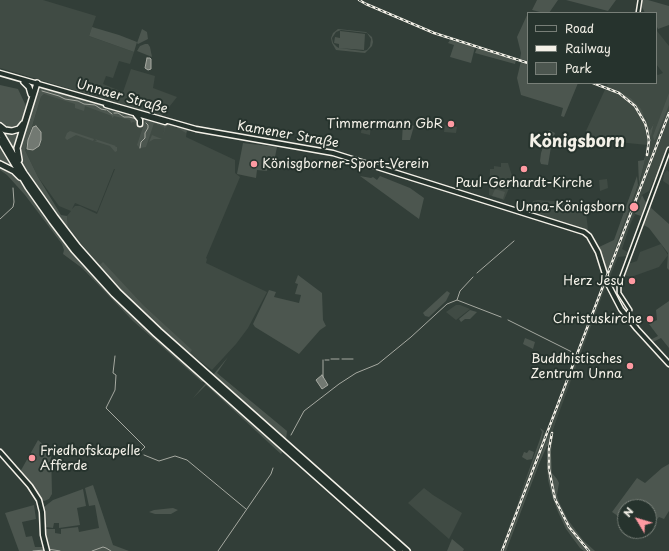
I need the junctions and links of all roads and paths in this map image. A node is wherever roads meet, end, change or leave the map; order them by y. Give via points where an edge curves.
1 (640, 0) edge
2 (638, 12) edge
3 (0, 74) edge
4 (24, 82) junction
5 (35, 84) junction
6 (31, 94) junction
7 (135, 114) junction
8 (144, 116) junction
9 (140, 124) dead end
10 (177, 124) joint
11 (0, 126) edge
12 (0, 132) edge
13 (0, 140) edge
14 (669, 149) edge
15 (0, 164) edge
16 (24, 172) junction
17 (28, 187) junction
18 (625, 315) junction
19 (669, 364) edge
20 (204, 374) junction
21 (287, 447) junction
22 (0, 452) edge
23 (46, 550) edge
24 (400, 551) edge
25 (407, 551) edge

1 - 2 street
3 - 4 main road, Unnaer Straße
3 - 5 main road, Unnaer Straße
4 - 5 main road, Unnaer Straße
4 - 6 highway
5 - 6 highway
5 - 7 main road, Unnaer Straße
5 - 8 main road, Unnaer Straße
5 - 16 highway via 17,148
6 - 11 highway via 22,126 12,131
7 - 8 main road, Unnaer Straße
7 - 9 main road
8 - 10 main road, Unnaer Straße
10 - 18 main road, Kamener Straße via 333,152 584,232 596,248 610,289
12 - 16 highway
13 - 17 highway
14 - 18 street via 619,284 619,291 630,310
15 - 17 highway via 14,171
16 - 20 highway via 62,227 107,281
17 - 20 highway via 63,236 100,279 140,320
18 - 19 main road, Kamener Straße
20 - 21 highway
21 - 24 highway
21 - 25 highway
22 - 23 main road via 36,495 42,512

